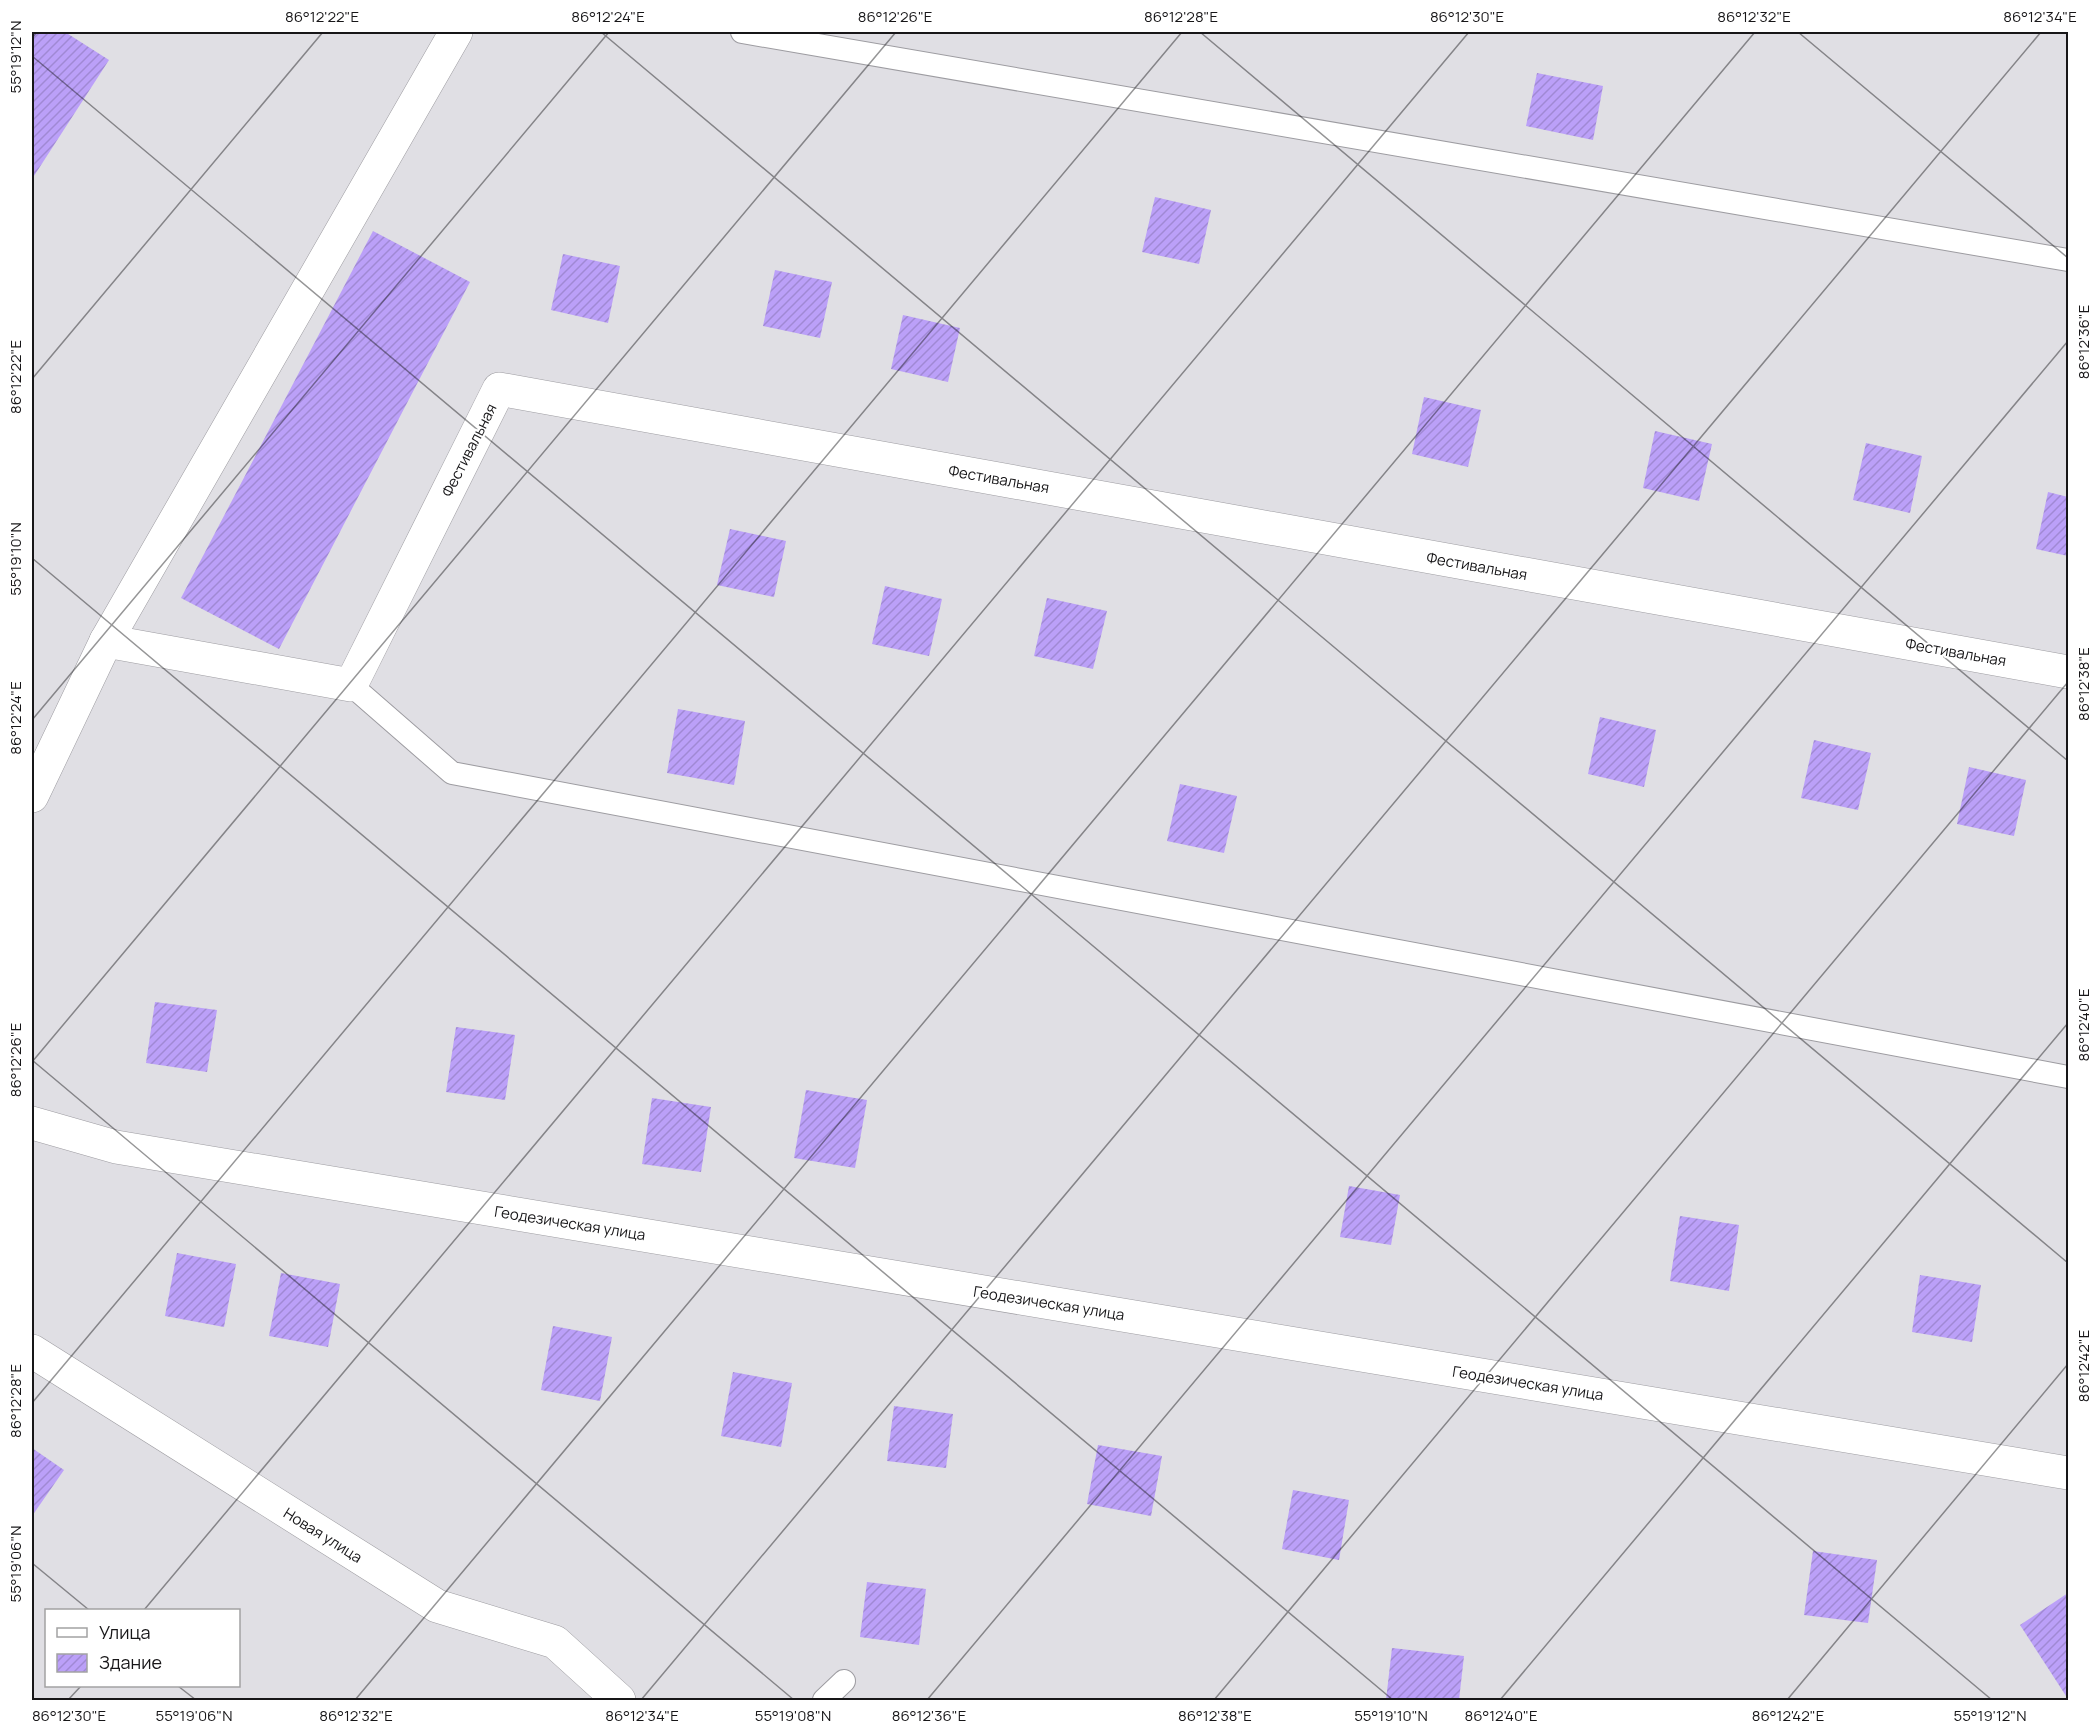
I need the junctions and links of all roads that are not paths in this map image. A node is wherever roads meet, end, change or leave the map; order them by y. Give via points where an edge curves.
1 (456, 32) edge
2 (742, 32) edge
3 (2068, 260) edge
4 (106, 641) junction
5 (2068, 672) edge
6 (351, 684) junction
7 (32, 796) edge
8 (2068, 1077) edge
9 (32, 1123) edge
10 (32, 1351) edge
11 (2068, 1473) edge
12 (844, 1681) dead end
13 (619, 1701) edge
14 (824, 1701) edge

1 - 4 street
2 - 3 lane
4 - 6 street
4 - 7 street
5 - 6 street, Фестивальная via 499,389
6 - 8 lane via 452,773
9 - 11 street, Геодезическая улица via 116,1148
10 - 13 street, Новая улица via 437,1606 555,1642
12 - 14 lane

